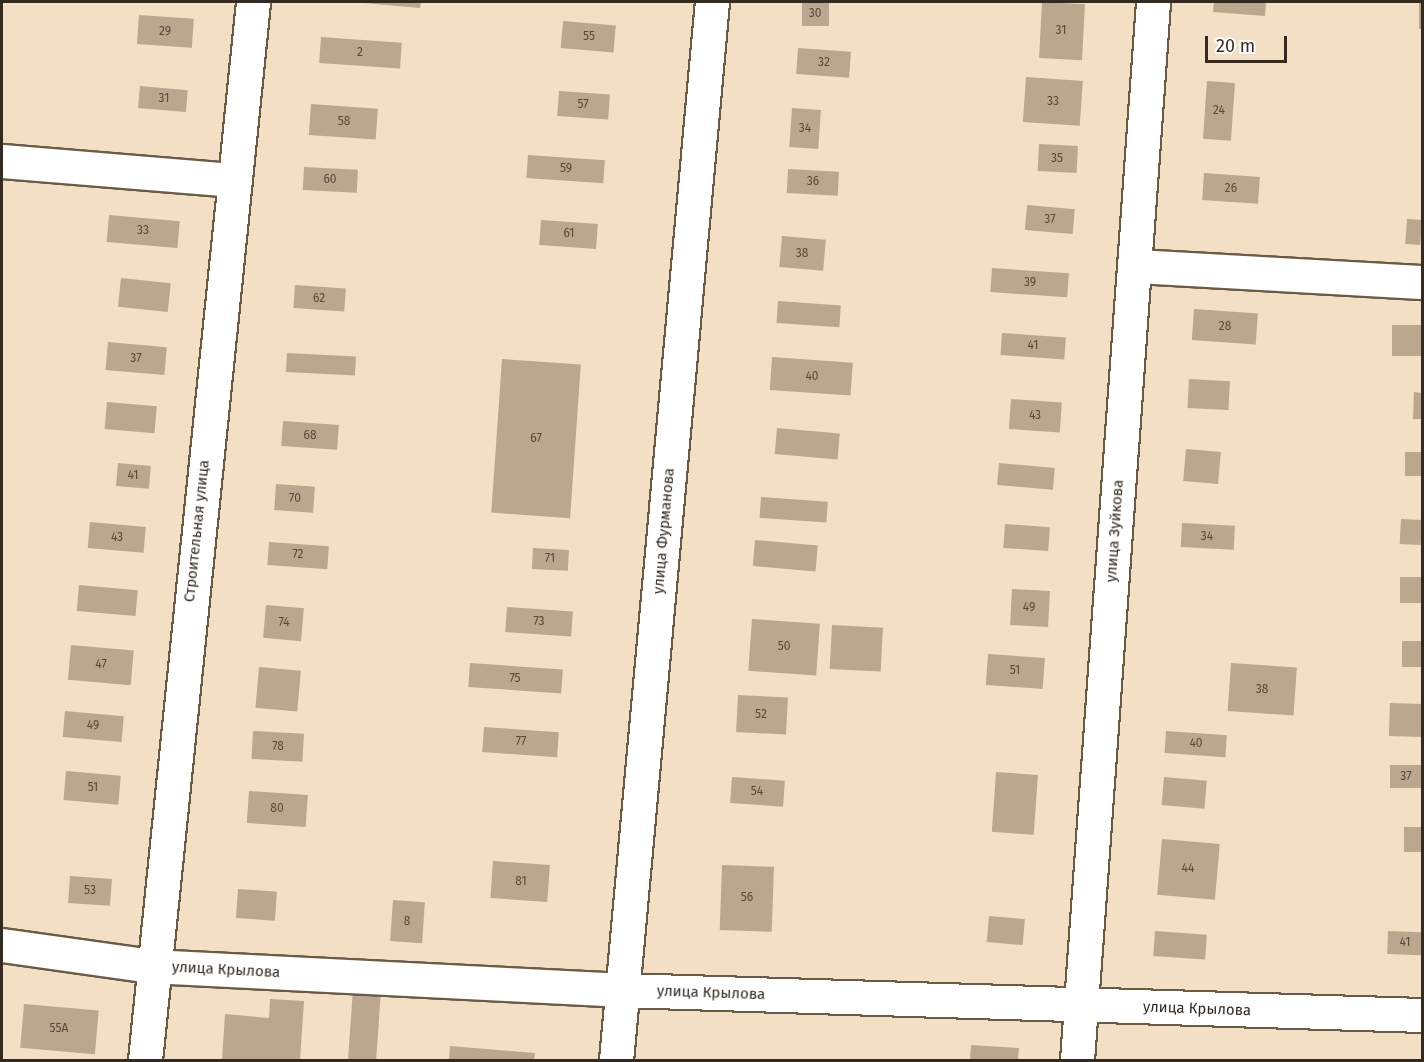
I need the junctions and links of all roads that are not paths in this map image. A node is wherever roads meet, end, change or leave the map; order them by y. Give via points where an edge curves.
1 (253, 2) edge
2 (712, 2) edge
3 (1153, 2) edge
4 (2, 161) edge
5 (233, 180) junction
6 (1135, 266) junction
7 (1422, 282) edge
8 (2, 945) edge
9 (152, 966) junction
10 (622, 990) junction
11 (1080, 1006) junction
12 (1422, 1015) edge
13 (145, 1060) edge
14 (616, 1060) edge
15 (1077, 1060) edge

1 - 5 street, Строительная улица
2 - 10 street, улица Фурманова
3 - 6 street, улица Зуйкова
4 - 5 street
5 - 9 street, Строительная улица
6 - 7 street
6 - 11 street, улица Зуйкова
8 - 9 street, улица Крылова
9 - 10 street, улица Крылова
9 - 13 street, Строительная улица
10 - 11 street, улица Крылова
10 - 14 street, улица Фурманова
11 - 12 street, улица Крылова
11 - 15 street, улица Зуйкова

